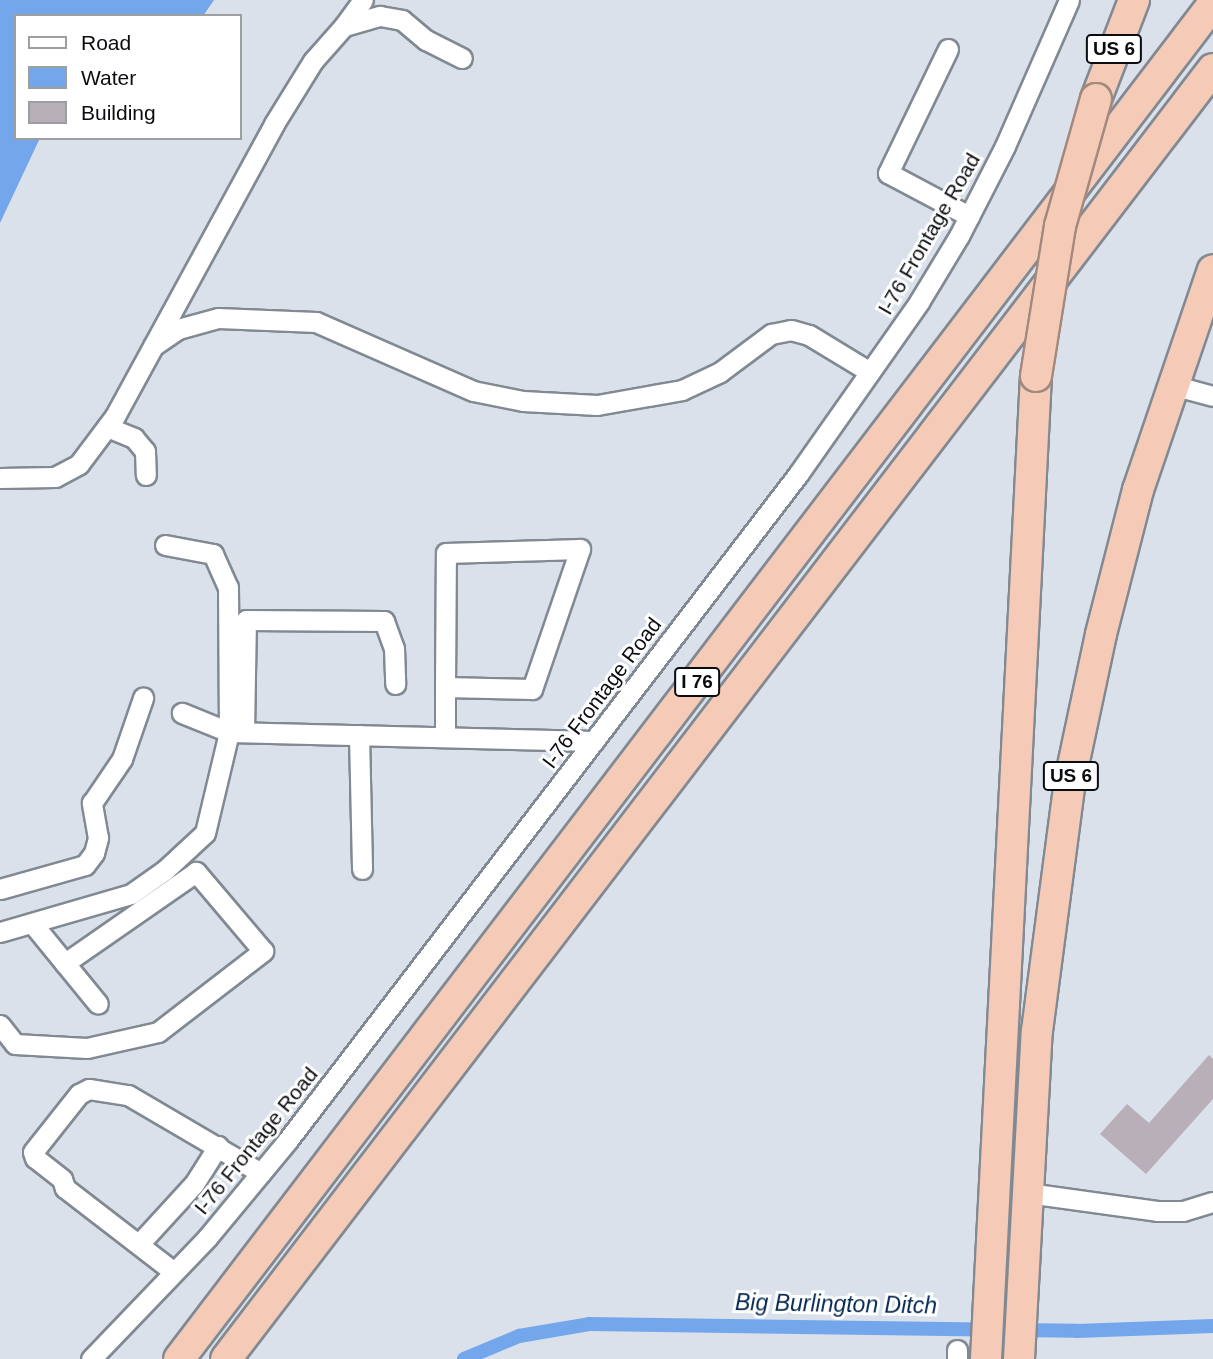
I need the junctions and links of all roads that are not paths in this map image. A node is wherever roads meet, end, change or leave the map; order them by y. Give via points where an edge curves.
1 (363, 0) edge
2 (1069, 0) edge
3 (1134, 0) edge
4 (1213, 4) edge
5 (344, 26) junction
6 (948, 49) dead end
7 (462, 58) dead end
8 (1213, 69) edge
9 (969, 216) junction
10 (1213, 270) edge
11 (179, 296) junction
12 (218, 318) junction
13 (153, 346) junction
14 (870, 372) junction
15 (1172, 385) junction
16 (1213, 396) edge
17 (107, 427) junction
18 (146, 475) dead end
19 (0, 478) edge
20 (165, 545) dead end
21 (395, 684) dead end
22 (445, 687) junction
23 (143, 698) dead end
24 (182, 713) dead end
25 (237, 732) junction
26 (359, 735) junction
27 (445, 737) junction
28 (594, 741) junction
29 (181, 855) junction
30 (362, 869) dead end
31 (196, 872) junction
32 (0, 889) edge
33 (32, 923) junction
34 (0, 932) edge
35 (65, 963) junction
36 (98, 1004) dead end
37 (0, 1025) edge
38 (218, 1146) junction
39 (261, 1172) junction
40 (995, 1189) junction
41 (1028, 1193) junction
42 (1213, 1202) edge
43 (139, 1244) junction
44 (174, 1272) junction
45 (987, 1355) edge
46 (1020, 1355) edge
47 (91, 1359) edge
48 (179, 1359) edge
49 (226, 1359) edge

1 - 5 street
2 - 9 street, I-76 Frontage Road
3 - 40 highway, US 6, bridge via 1096,99 1060,226 1036,376
4 - 48 highway, I 76
5 - 7 street via 380,16 402,20 426,40
5 - 11 street via 313,61 274,124
6 - 9 street via 888,173
8 - 49 highway, I 76
9 - 14 street, I-76 Frontage Road via 919,302
10 - 15 highway, US 6
11 - 12 street via 197,311
11 - 13 street
12 - 13 street via 178,329
12 - 14 street via 316,322 474,391 523,401 597,405 656,397 720,372 771,334 791,330 809,335
13 - 17 street
14 - 28 street, I-76 Frontage Road via 799,473
15 - 16 street
15 - 41 highway, US 6 via 1104,621 1070,780 1037,1031
17 - 18 street via 134,438 145,451
17 - 19 street via 67,472
20 - 25 street via 213,554 228,587
21 - 25 street via 394,648 384,621 246,620
22 - 22 street via 532,689 580,549 446,553
22 - 27 street
23 - 32 street via 122,759 92,803 97,838 94,853 85,864
24 - 25 street
25 - 26 street
25 - 29 street via 205,833
26 - 27 street
26 - 30 street
27 - 28 street
28 - 39 street, I-76 Frontage Road
29 - 31 street
29 - 33 street via 131,894
31 - 35 street
31 - 37 street via 263,951 158,1032 87,1048 15,1044
33 - 34 street
33 - 35 street
35 - 36 street
38 - 39 street
38 - 43 street via 194,1184
38 - 43 street via 128,1095 89,1089 79,1094 33,1152 35,1158
39 - 44 street, I-76 Frontage Road
40 - 41 highway
40 - 45 highway, US 6
41 - 42 street via 1157,1211 1183,1211
41 - 46 highway, US 6
43 - 44 street
44 - 47 street, I-76 Frontage Road

